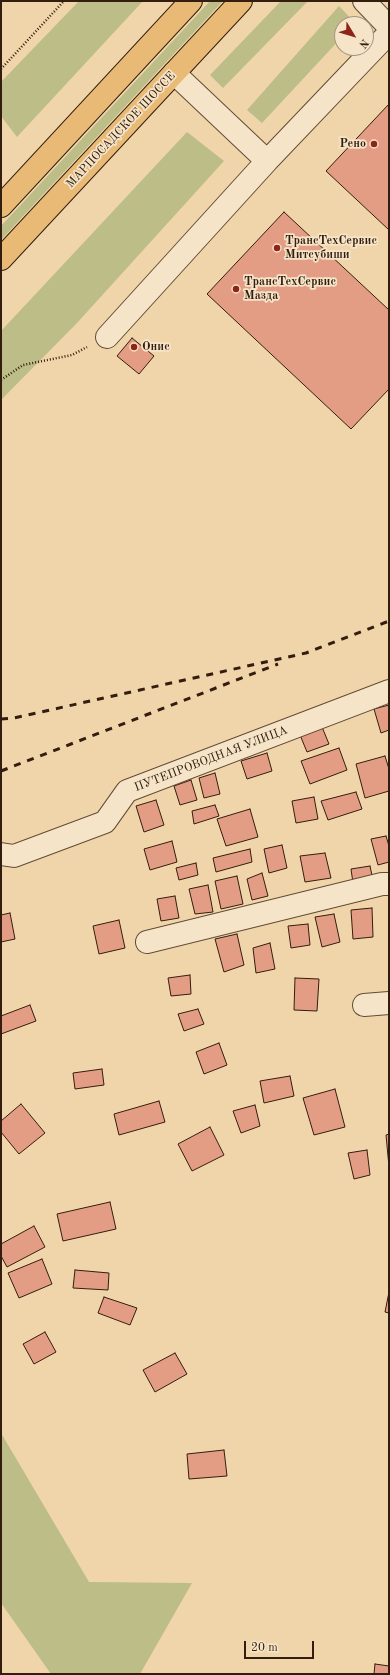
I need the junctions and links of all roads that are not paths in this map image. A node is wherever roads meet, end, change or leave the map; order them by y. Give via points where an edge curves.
1 (192, 1) edge
2 (241, 1) edge
3 (364, 1) edge
4 (389, 27) edge
5 (389, 32) edge
6 (174, 73) junction
7 (267, 161) junction
8 (1, 206) edge
9 (1, 258) edge
10 (107, 337) road end
11 (389, 691) edge
12 (1, 854) edge
13 (389, 884) edge
14 (147, 942) dead end
15 (389, 1003) edge
16 (364, 1005) dead end

1 - 8 main road
2 - 6 main road, МАРПОСАДСКОЕ ШОССЕ
3 - 4 street
5 - 7 street
6 - 7 street
6 - 9 main road, МАРПОСАДСКОЕ ШОССЕ
7 - 10 street
11 - 12 street, ПУТЕПРОВОДНАЯ УЛИЦА via 127,791 105,822 14,856
13 - 14 street
15 - 16 street

